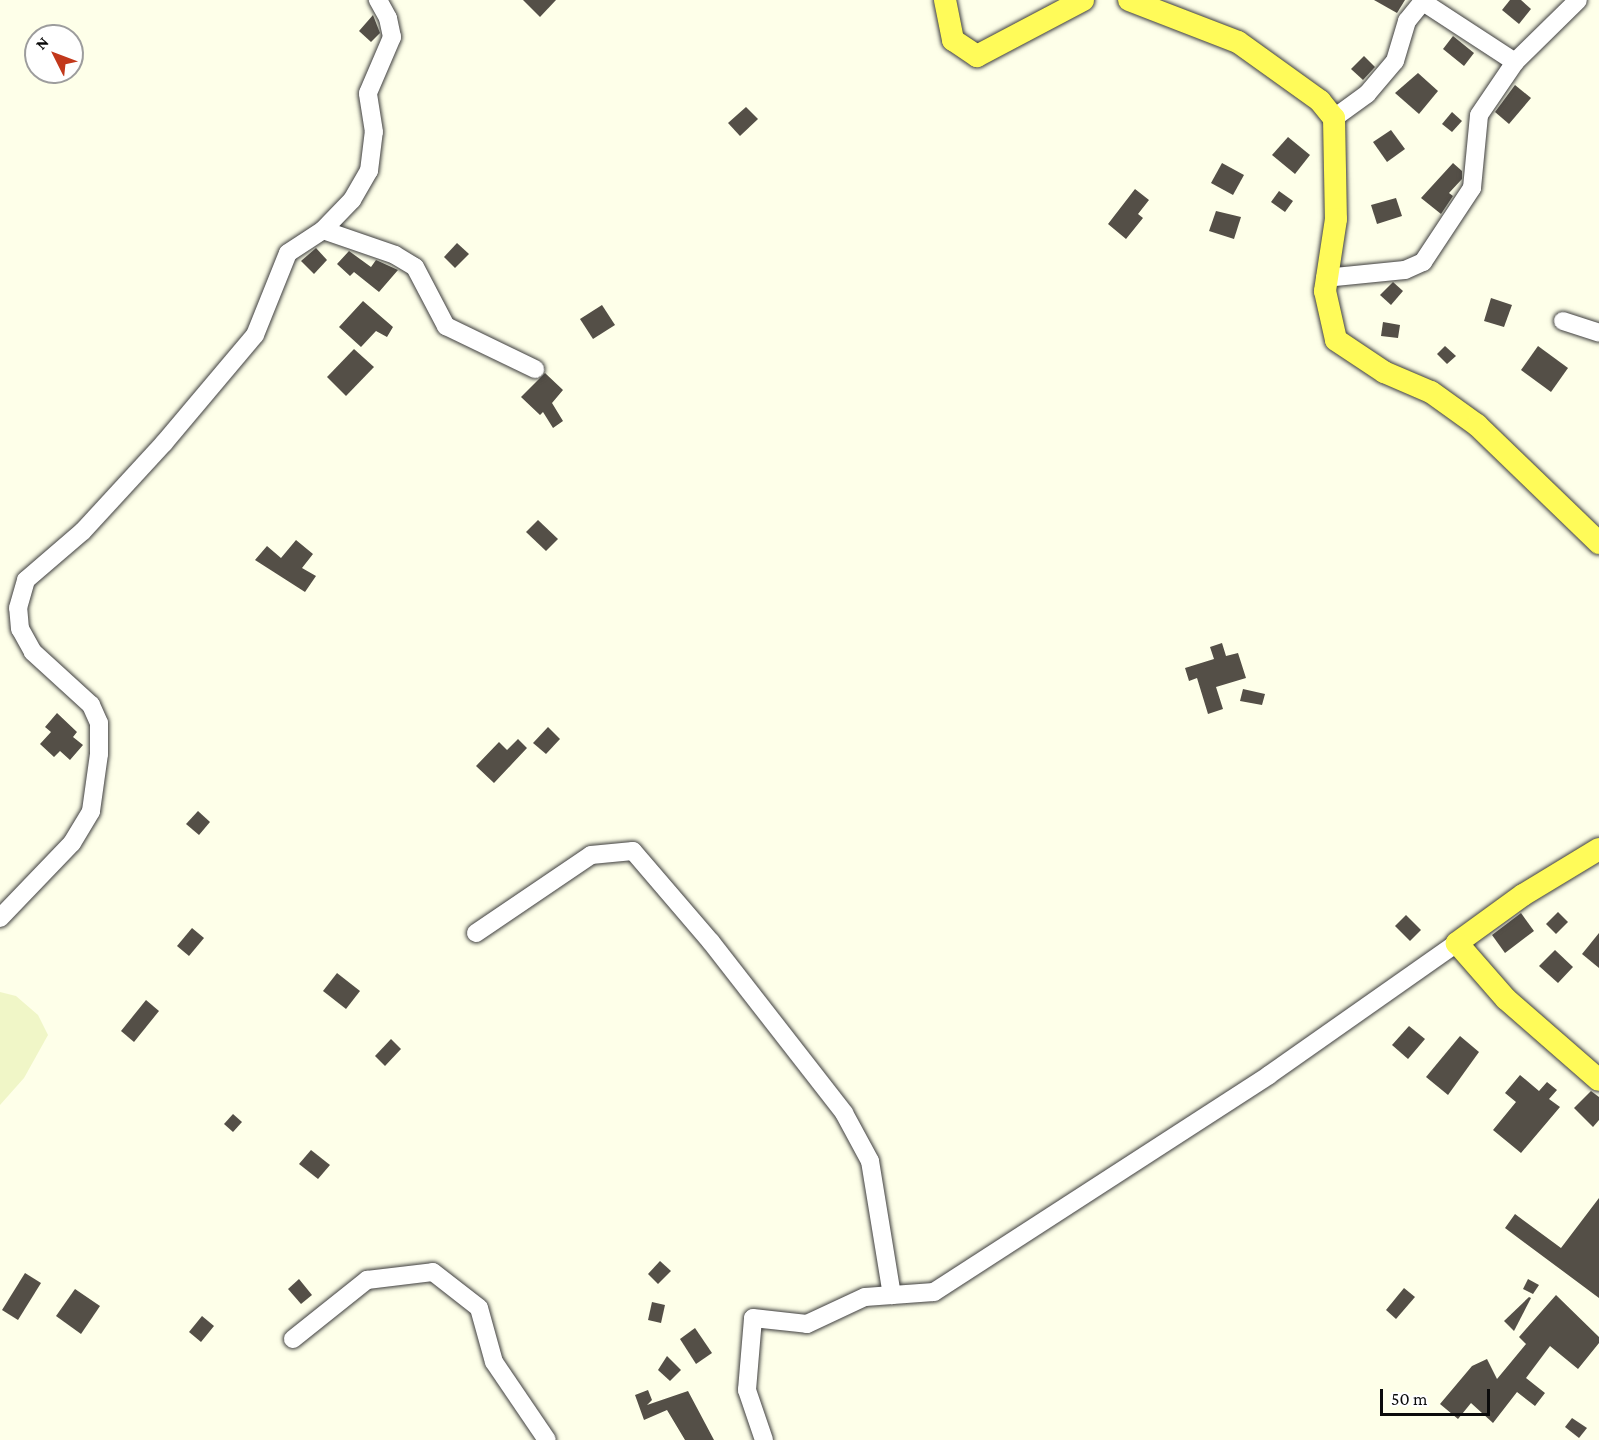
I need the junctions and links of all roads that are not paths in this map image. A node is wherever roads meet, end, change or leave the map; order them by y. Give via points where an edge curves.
1 (378, 0) edge
2 (945, 0) edge
3 (1083, 0) edge
4 (1129, 0) edge
5 (1578, 0) edge
6 (1424, 1) edge
7 (1515, 62) junction
8 (1334, 118) junction
9 (322, 230) junction
10 (1325, 278) junction
11 (1563, 321) dead end
12 (1599, 333) edge
13 (535, 369) dead end
14 (1599, 543) edge
15 (1599, 849) edge
16 (0, 918) edge
17 (476, 933) dead end
18 (1457, 943) junction
19 (1599, 1080) edge
20 (892, 1295) junction
21 (293, 1339) dead end
22 (547, 1440) edge
23 (764, 1440) edge

1 - 9 street via 392,37 368,93 374,132 369,171 352,200
2 - 3 main road via 952,40 977,56
4 - 8 main road via 1238,42 1320,100
5 - 7 street
6 - 7 street
6 - 8 street via 1407,21 1395,61 1366,94
7 - 10 street via 1479,115 1472,188 1423,261 1405,270
8 - 10 main road via 1336,219
9 - 13 street via 395,255 415,267 446,326
9 - 16 street via 288,253 255,335 240,353 83,531 26,580 18,608 20,629 33,652 92,705 99,723 99,754 91,811 77,835 42,878
10 - 14 main road via 1336,340 1384,372 1431,392 1477,425
11 - 12 street
15 - 18 main road via 1523,895
17 - 20 street via 591,855 633,851 711,942 844,1113 870,1161
18 - 19 main road via 1506,999
18 - 20 street via 1269,1075 934,1292
20 - 23 street via 865,1297 807,1324 753,1318 747,1390
21 - 22 street via 367,1280 433,1272 479,1308 494,1362

